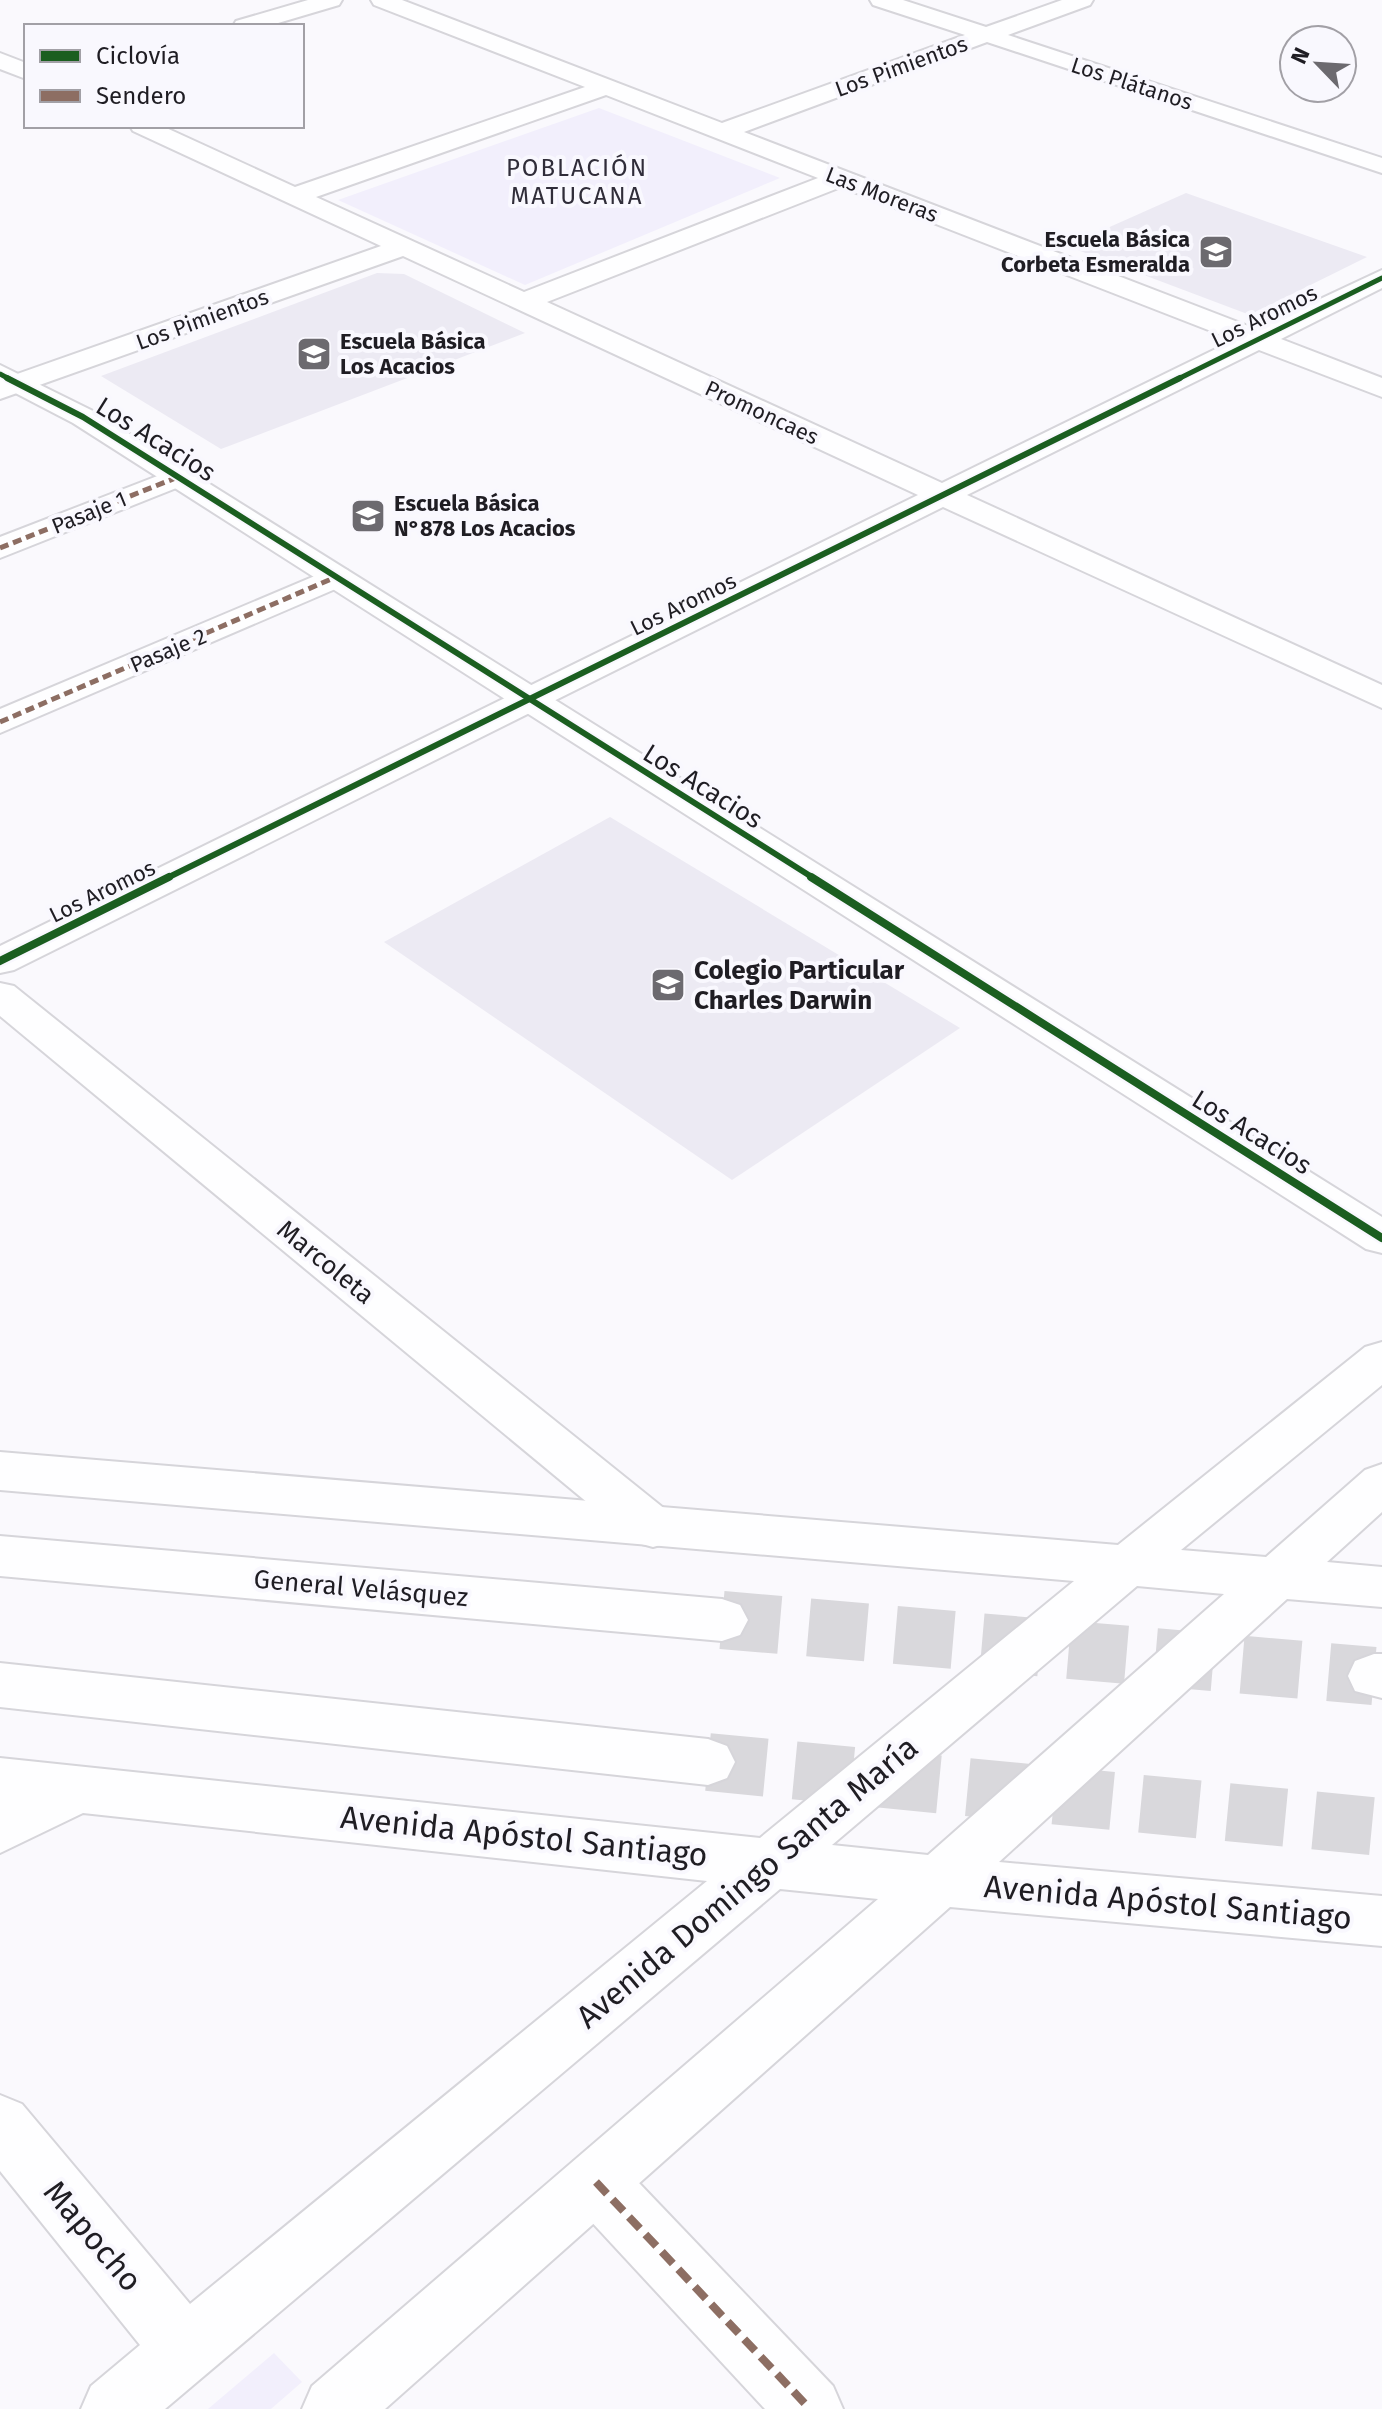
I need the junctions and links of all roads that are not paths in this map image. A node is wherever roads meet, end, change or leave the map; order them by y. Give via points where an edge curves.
1 (331, 0) edge
2 (382, 0) edge
3 (881, 0) edge
4 (1082, 0) edge
5 (251, 24) edge
6 (986, 35) junction
7 (0, 60) edge
8 (24, 71) edge
9 (607, 87) junction
10 (146, 128) edge
11 (721, 132) junction
12 (1382, 166) edge
13 (841, 178) junction
14 (293, 196) junction
15 (403, 247) junction
16 (1382, 278) edge
17 (523, 302) junction
18 (1258, 340) junction
19 (7, 382) edge
20 (1382, 388) edge
21 (178, 477) junction
22 (943, 495) junction
23 (0, 548) edge
24 (336, 577) junction
25 (1382, 698) edge
26 (529, 700) junction
27 (0, 722) edge
28 (0, 961) edge
29 (0, 995) edge
30 (1382, 1238) edge
31 (1382, 1359) edge
32 (0, 1471) edge
33 (1382, 1483) edge
34 (653, 1528) junction
35 (0, 1556) edge
36 (1127, 1566) junction
37 (1278, 1578) junction
38 (1382, 1587) edge
39 (722, 1620) tunnel mouth
40 (0, 1685) edge
41 (708, 1762) tunnel mouth
42 (0, 1781) edge
43 (80, 1788) junction
44 (0, 1829) edge
45 (770, 1862) junction
46 (939, 1881) junction
47 (1382, 1921) edge
48 (0, 2124) edge
49 (596, 2182) junction
50 (185, 2349) junction
51 (114, 2409) edge
52 (335, 2409) edge
53 (810, 2409) edge

1 - 5 main road
2 - 9 main road, Las Moreras
3 - 6 main road, Los Plátanos
4 - 6 main road, Los Pimientos
6 - 11 main road, Los Pimientos
6 - 12 main road, Los Plátanos
7 - 8 main road
9 - 11 main road, Las Moreras
9 - 14 main road
10 - 14 main road, Promoncaes
11 - 13 main road, Las Moreras
13 - 17 main road
13 - 18 main road, Las Moreras
14 - 15 main road, Promoncaes
15 - 17 main road, Promoncaes
15 - 19 main road, Los Pimientos
16 - 18 main road, Los Aromos
17 - 22 main road, Promoncaes
18 - 20 main road, Las Moreras
18 - 22 main road, Los Aromos
19 - 21 main road, Los Acacios via 83,417
21 - 23 main road, Pasaje 1
21 - 24 main road, Los Acacios
22 - 25 main road, Promoncaes
22 - 26 main road, Los Aromos
24 - 26 main road, Los Acacios
24 - 27 main road, Pasaje 2
26 - 28 main road, Los Aromos
26 - 30 main road, Los Acacios
29 - 34 main road, Marcoleta
31 - 36 main road, Avenida Domingo Santa María
32 - 34 main road
33 - 37 main road
34 - 36 main road
35 - 39 main road, General Velásquez
36 - 37 main road
36 - 45 main road, Avenida Domingo Santa María
37 - 38 main road
37 - 46 main road
40 - 41 main road
42 - 43 main road, Avenida Apóstol Santiago
43 - 44 main road
43 - 45 main road, Avenida Apóstol Santiago
45 - 46 main road, Avenida Apóstol Santiago
45 - 50 main road, Avenida Domingo Santa María
46 - 47 main road, Avenida Apóstol Santiago
46 - 49 main road
48 - 50 main road, Mapocho
49 - 52 main road
49 - 53 main road
50 - 51 main road, Avenida Domingo Santa María

